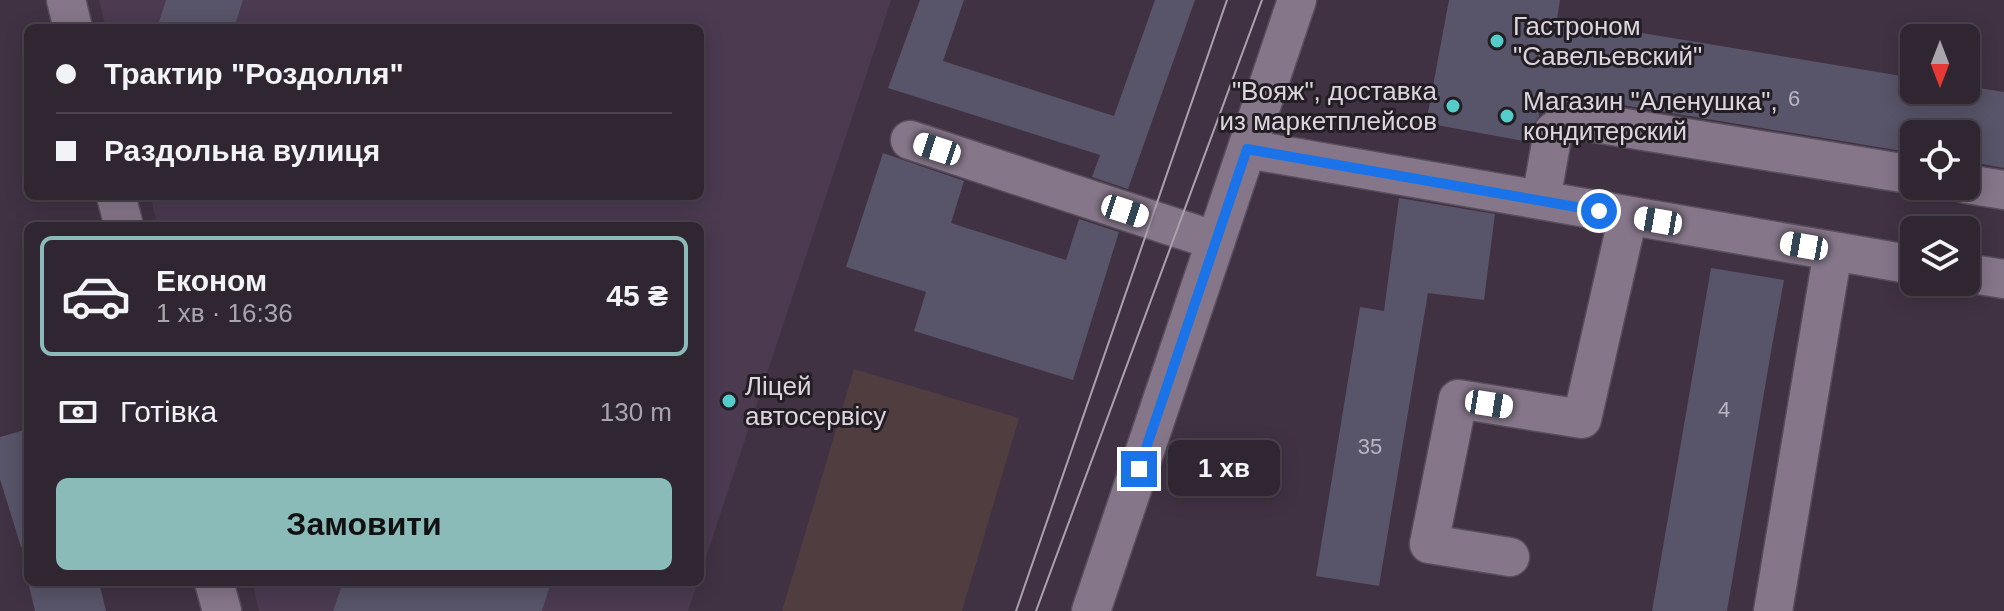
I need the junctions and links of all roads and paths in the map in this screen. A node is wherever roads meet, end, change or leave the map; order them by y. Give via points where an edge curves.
1 (66, 0) edge
2 (1297, 0) edge
3 (72, 24) edge
4 (910, 140) dead end
5 (1247, 149) junction
6 (1900, 173) edge
7 (1980, 186) edge
8 (2004, 190) edge
9 (117, 200) edge
10 (1541, 200) junction
11 (1628, 216) junction
12 (123, 222) edge
13 (1216, 241) junction
14 (1833, 251) junction
15 (1900, 263) edge
16 (1980, 275) edge
17 (2004, 279) edge
18 (1510, 557) dead end
19 (215, 586) edge
20 (222, 611) edge
21 (1091, 611) edge
22 (1773, 611) edge

1 - 3 street
2 - 5 street
4 - 13 street
5 - 10 street
5 - 13 street
6 - 10 street via 1570,119 1553,132
7 - 8 street
9 - 12 street
10 - 11 street
11 - 14 street
11 - 18 street via 1582,419 1458,399 1429,544
13 - 21 street
14 - 15 street
14 - 22 street
16 - 17 street
19 - 20 street

